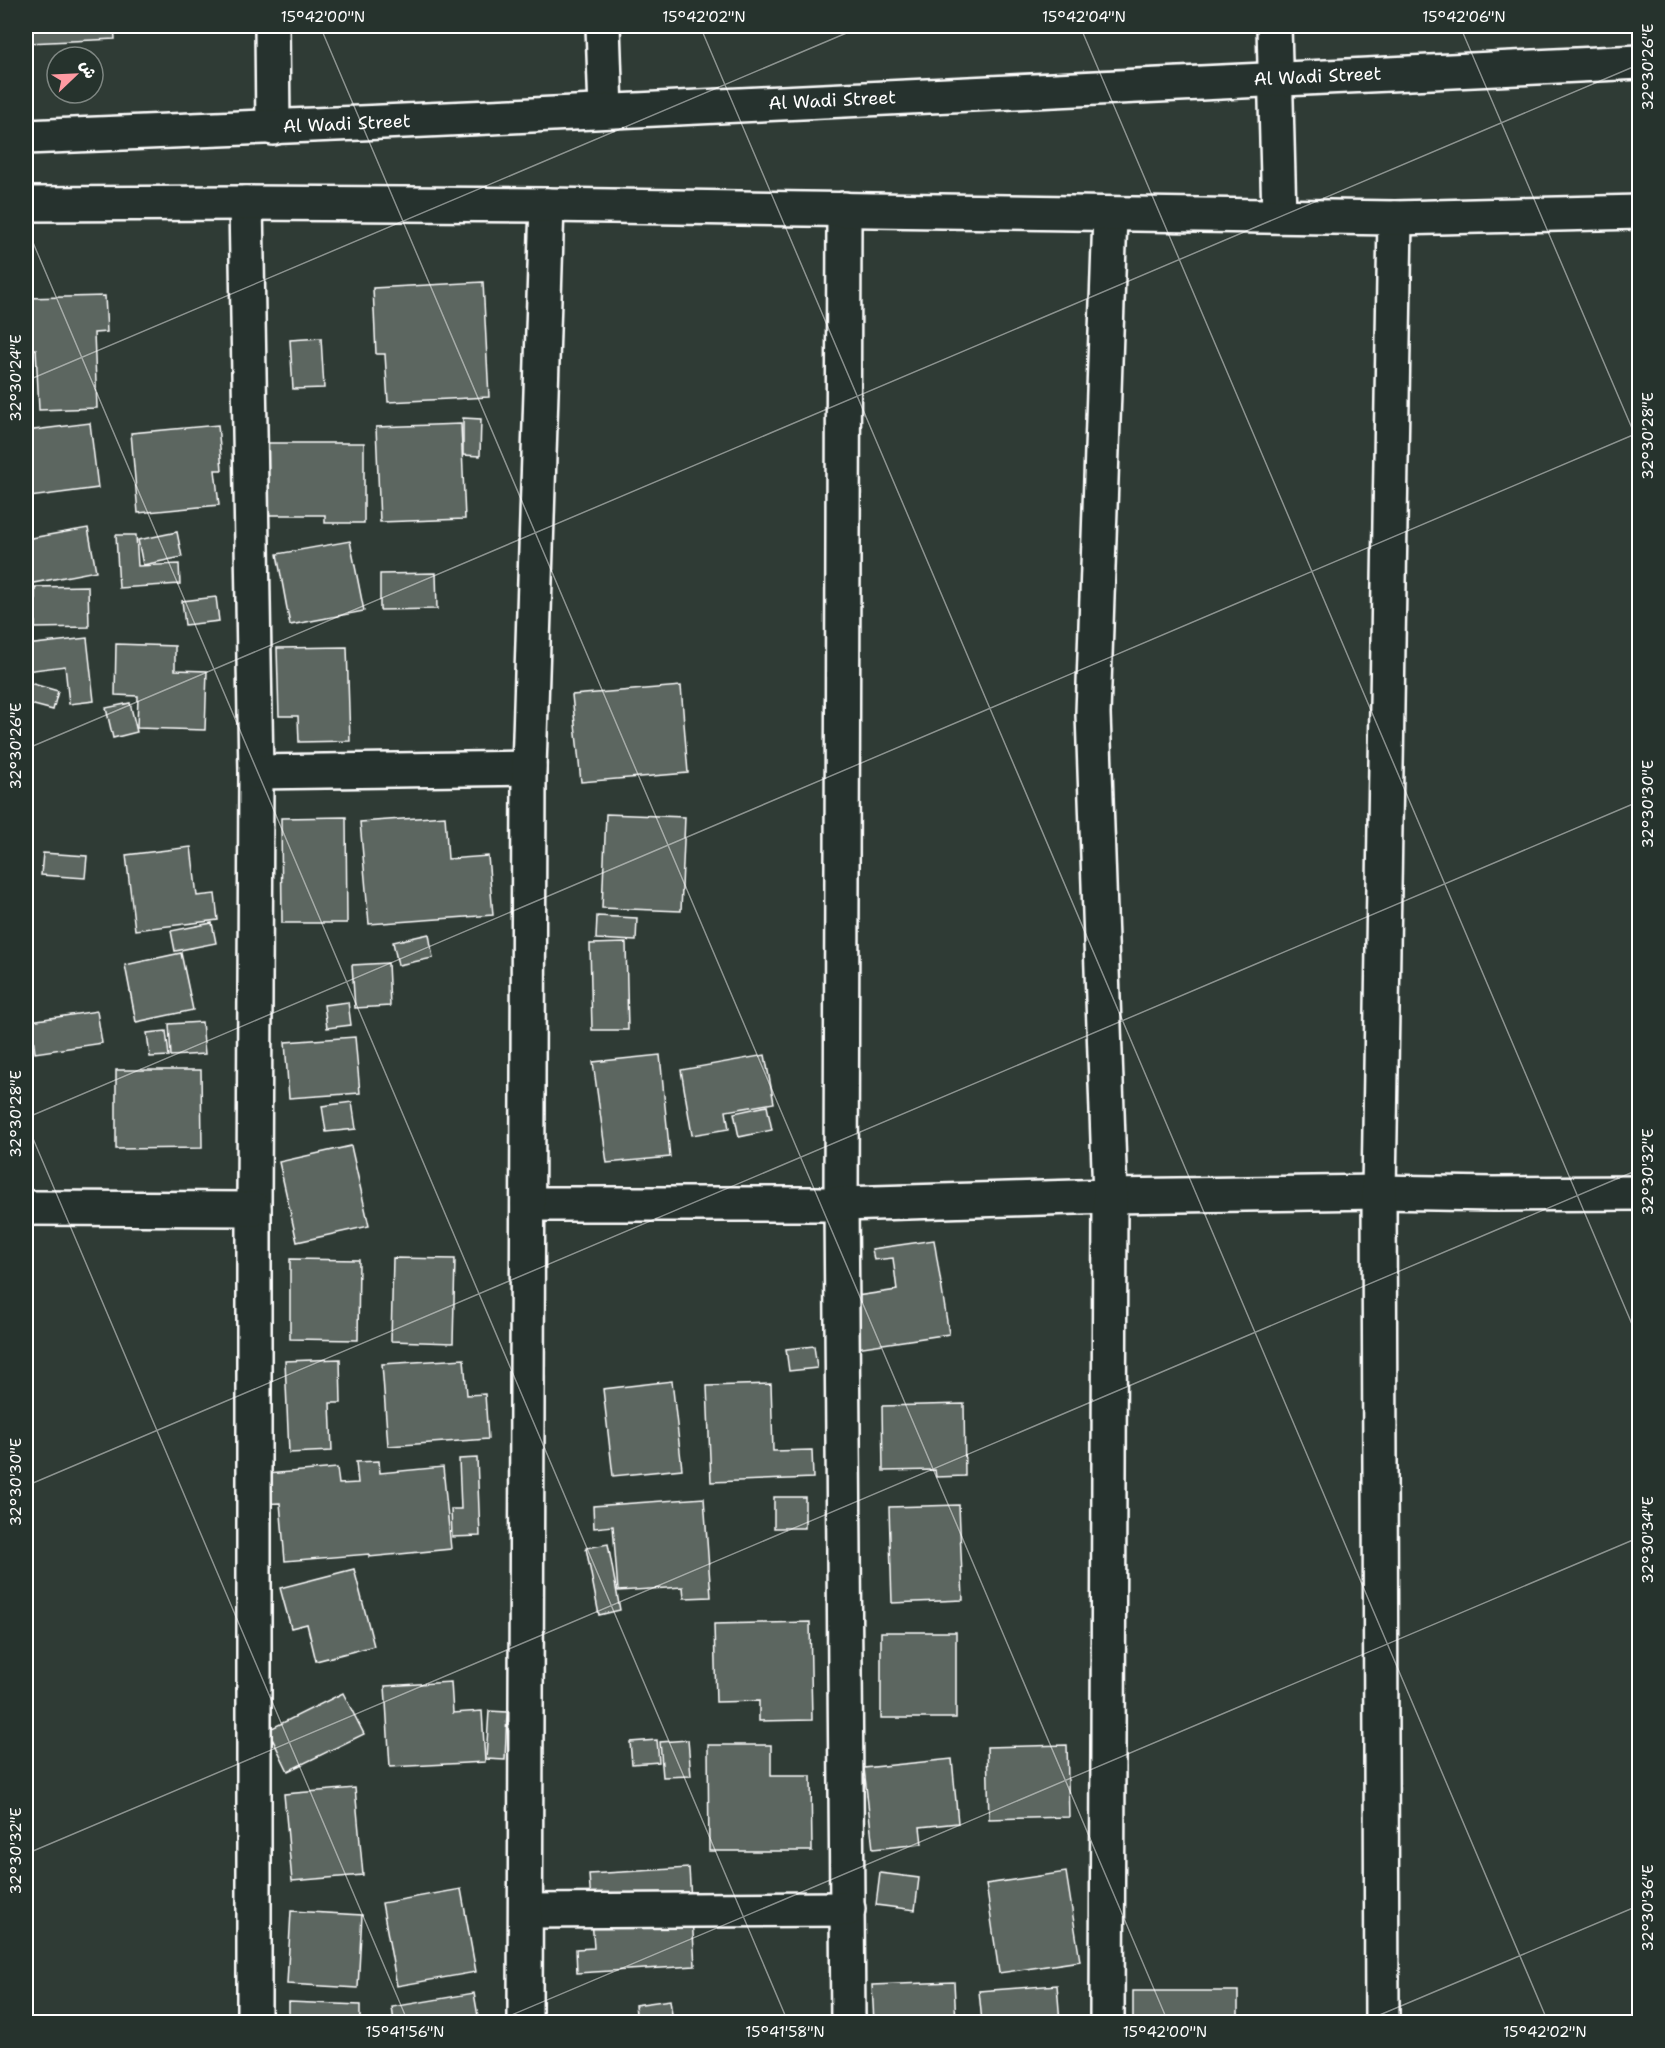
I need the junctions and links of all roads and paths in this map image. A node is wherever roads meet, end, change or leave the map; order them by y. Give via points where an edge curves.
1 (273, 26) edge
2 (603, 26) edge
3 (1274, 26) edge
4 (1640, 62) edge
5 (1275, 77) junction
6 (606, 111) junction
7 (273, 128) junction
8 (26, 137) edge
9 (246, 203) junction
10 (26, 204) edge
11 (547, 205) junction
12 (844, 209) junction
13 (1640, 212) edge
14 (1110, 215) junction
15 (1279, 216) junction
16 (1395, 218) junction
17 (529, 768) junction
18 (256, 772) junction
19 (1378, 1192) junction
20 (1640, 1192) edge
21 (1110, 1196) junction
22 (528, 1204) junction
23 (841, 1204) junction
24 (26, 1208) edge
25 (254, 1209) junction
26 (848, 1909) junction
27 (526, 1911) junction
28 (254, 2022) edge
29 (525, 2022) edge
30 (848, 2022) edge
31 (1107, 2022) edge
32 (1382, 2022) edge

1 - 7 street
2 - 6 street
3 - 5 street
4 - 5 street, Al Wadi Street
5 - 6 street, Al Wadi Street
5 - 15 street
6 - 7 street, Al Wadi Street
7 - 8 street, Al Wadi Street
9 - 10 street
9 - 11 street
9 - 18 street
11 - 12 street
11 - 17 street
12 - 14 street
12 - 23 street
13 - 16 street
14 - 15 street
14 - 21 street via 1093,714
15 - 16 street
16 - 19 street
17 - 18 street
17 - 22 street
18 - 25 street
19 - 20 street
19 - 21 street
19 - 32 street
21 - 23 street
21 - 31 street
22 - 23 street
22 - 27 street
23 - 26 street
24 - 25 street
25 - 28 street
26 - 27 street
26 - 30 street
27 - 29 street

